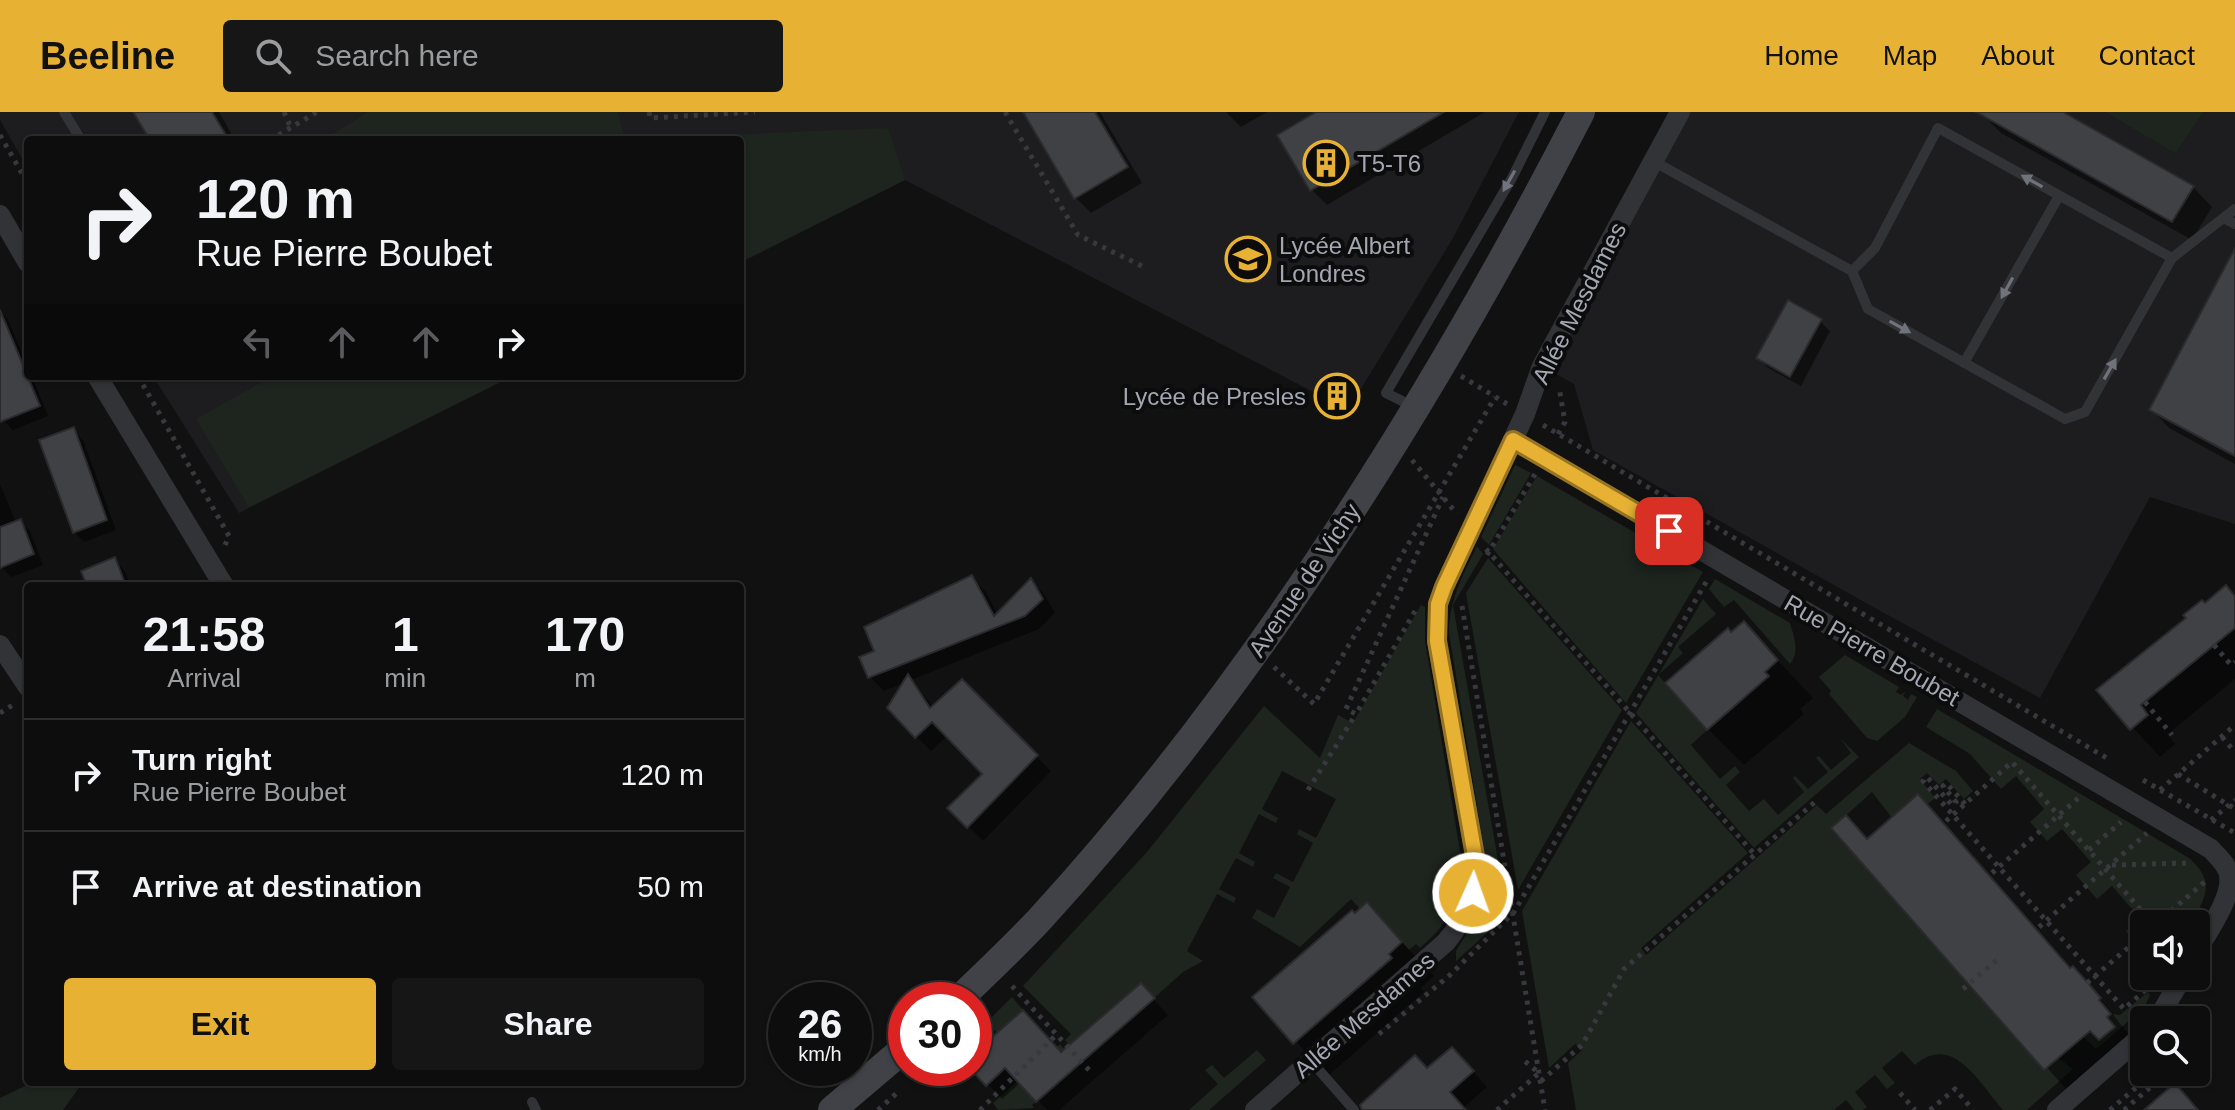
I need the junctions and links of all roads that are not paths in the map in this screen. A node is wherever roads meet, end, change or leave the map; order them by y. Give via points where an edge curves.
1 (64, 112) edge
2 (1545, 112) edge
3 (1581, 112) edge
4 (1680, 112) edge
5 (79, 136) edge
6 (1653, 161) junction
7 (2059, 196) junction
8 (2235, 209) edge
9 (0, 215) edge
10 (2224, 218) junction
11 (2235, 224) edge
12 (24, 256) edge
13 (2172, 258) junction
14 (1852, 271) junction
15 (1964, 363) junction
16 (99, 380) edge
17 (1415, 408) junction
18 (1513, 440) junction
19 (219, 577) edge
20 (0, 645) edge
21 (24, 681) edge
22 (2210, 927) edge
23 (976, 982) edge
24 (2130, 1046) edge
25 (1311, 1061) junction
26 (888, 1062) edge
27 (832, 1110) edge
28 (1255, 1110) edge
29 (1354, 1110) edge
30 (2057, 1110) edge

1 - 5 lane
2 -> 17 lane via 1386,393
3 - 17 main road, Avenue de Vichy via 1498,271
4 - 6 street, Allée Mesdames
6 - 14 lane
6 - 18 street, Allée Mesdames via 1517,410
7 - 13 lane
7 -> 14 lane via 1938,128 1875,248
7 -> 15 lane
8 - 10 lane
9 - 12 street
10 - 11 lane
10 - 13 lane
15 -> 13 lane via 2065,419 2085,412
14 -> 15 lane via 1868,309
16 - 19 street
17 - 23 main road, Avenue de Vichy via 1249,661 1137,809 1039,921
18 - 22 street, Rue Pierre Boubet via 2211,849 2218,871 2230,878 2228,894
18 - 25 street, Allée Mesdames via 1465,524 1437,622 1475,856 1467,912 1446,942
20 - 21 street
24 - 30 street
25 - 28 street, Allée Mesdames
25 - 29 lane
26 - 27 main road

